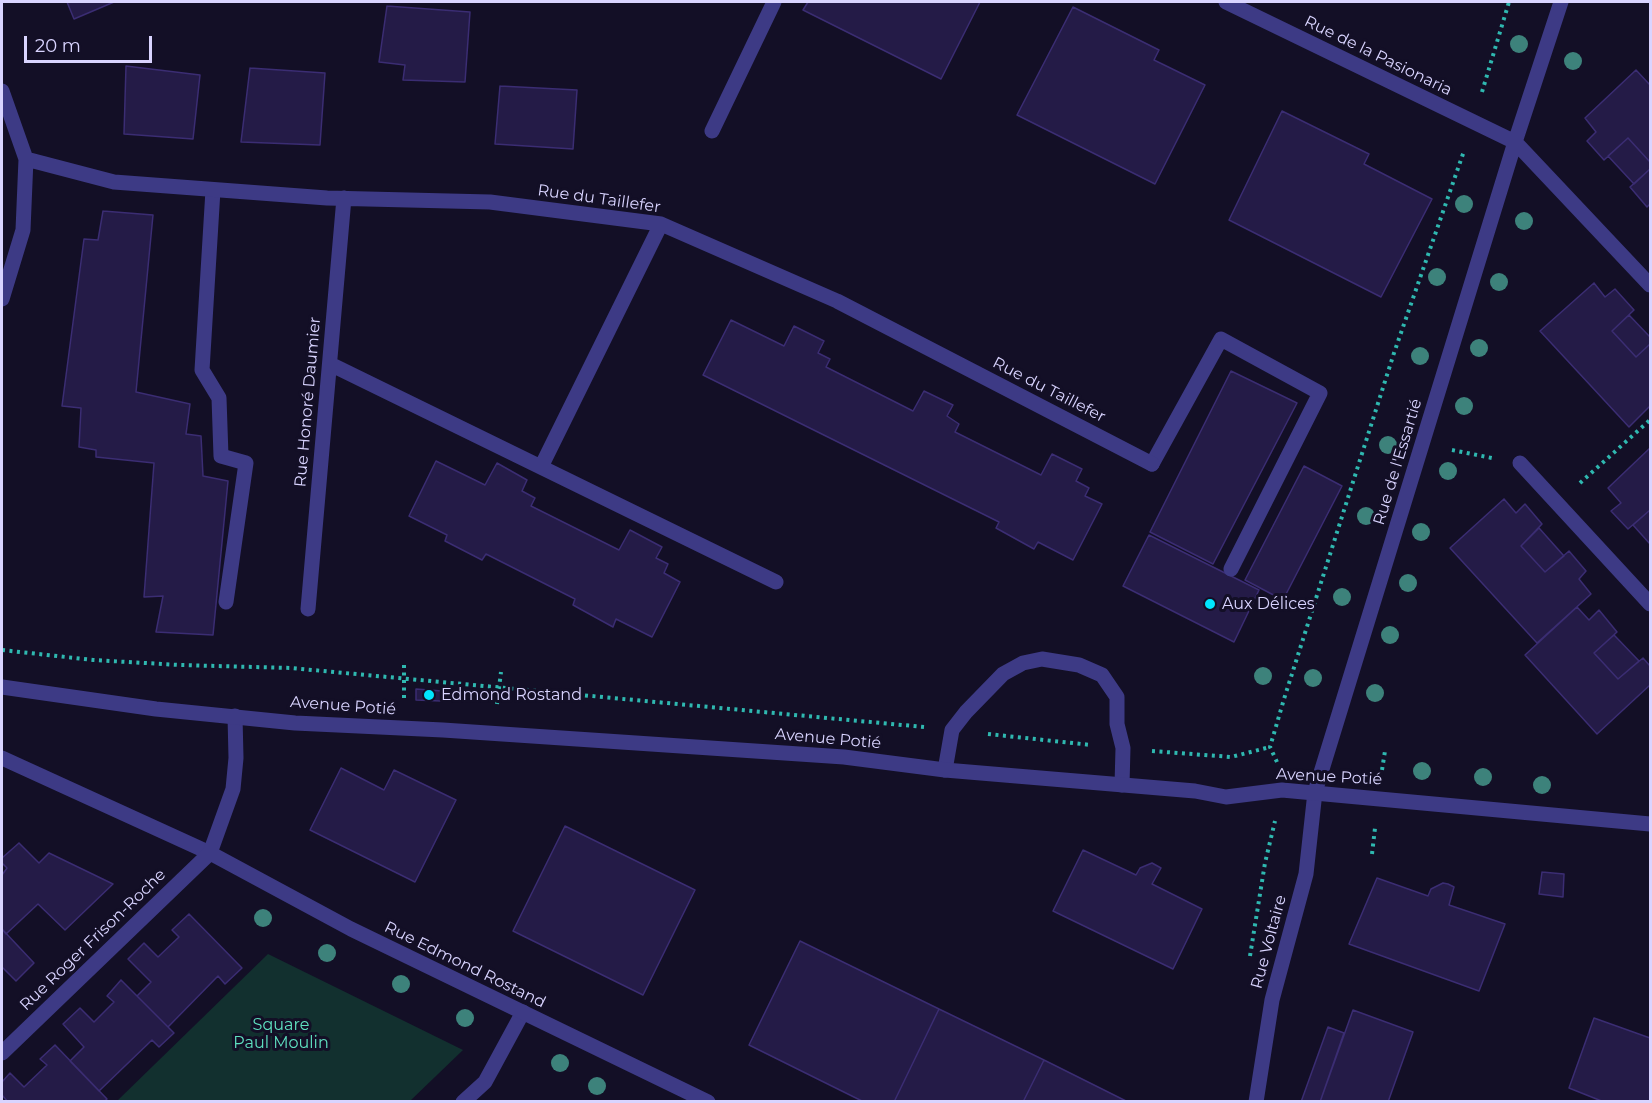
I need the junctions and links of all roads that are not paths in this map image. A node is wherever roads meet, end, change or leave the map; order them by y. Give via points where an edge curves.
1 (774, 2) edge
2 (1226, 2) edge
3 (1561, 2) edge
4 (2, 91) edge
5 (712, 131) dead end
6 (1515, 142) junction
7 (26, 159) junction
8 (213, 190) junction
9 (345, 198) junction
10 (661, 224) junction
11 (1650, 285) edge
12 (2, 299) edge
13 (330, 364) junction
14 (1520, 463) road end
15 (541, 467) junction
16 (1231, 569) dead end
17 (776, 582) dead end
18 (226, 602) dead end
19 (1650, 604) edge
20 (308, 609) dead end
21 (2, 687) edge
22 (235, 716) junction
23 (2, 758) edge
24 (945, 770) junction
25 (1122, 785) junction
26 (1316, 792) junction
27 (1650, 824) edge
28 (210, 853) junction
29 (523, 1012) junction
30 (2, 1053) edge
31 (464, 1101) edge
32 (708, 1101) edge
33 (1256, 1101) edge

1 - 5 street
2 - 6 street, Rue de la Pasionaria
3 - 6 street, Rue de l'Essartié
4 - 7 street
6 - 11 street
6 - 26 street, Rue de l'Essartié
7 - 8 street, Rue du Taillefer via 114,182
7 - 12 street via 23,230
8 - 9 street, Rue du Taillefer
8 - 18 street via 202,370 219,398 221,456 246,463
9 - 10 street, Rue du Taillefer via 490,202
9 - 13 street, Rue Honoré Daumier
10 - 15 street
10 - 16 street, Rue du Taillefer via 837,300 1152,464 1221,339 1320,393
13 - 15 street
13 - 20 street, Rue Honoré Daumier
14 - 19 street
15 - 17 street
21 - 22 street, Avenue Potié
22 - 24 street, Avenue Potié via 833,756
22 - 28 street via 233,789
23 - 28 street, Rue Edmond Rostand
24 - 25 street, Avenue Potié
24 - 25 street via 952,730 966,712 1003,674 1023,663 1042,659 1079,665 1102,675 1117,697 1117,724 1123,748
25 - 26 street, Avenue Potié via 1195,790 1226,797 1282,790
26 - 27 street, Avenue Potié
26 - 33 street, Rue Voltaire via 1306,874 1272,1000
28 - 29 street, Rue Edmond Rostand via 351,929
28 - 30 street, Rue Roger Frison-Roche
29 - 31 street via 485,1082
29 - 32 street, Rue Edmond Rostand

